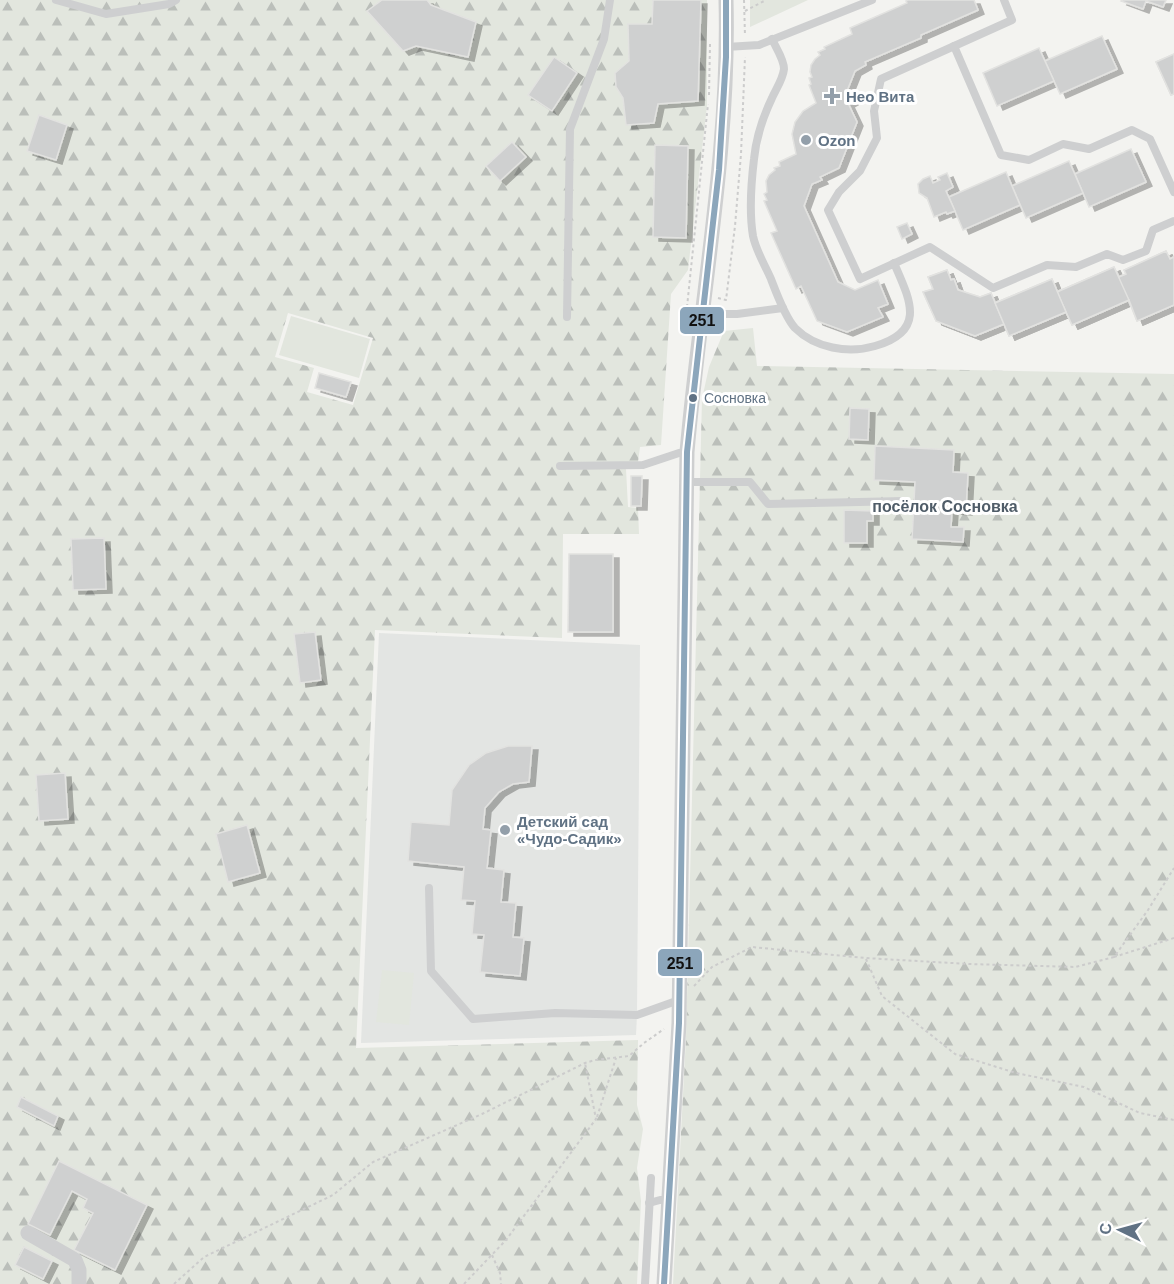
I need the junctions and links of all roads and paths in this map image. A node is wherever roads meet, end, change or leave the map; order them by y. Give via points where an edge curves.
1 (56, 0) edge
2 (176, 0) edge
3 (610, 0) edge
4 (726, 0) edge
5 (744, 0) edge
6 (766, 0) edge
7 (872, 0) edge
8 (1004, 0) edge
9 (745, 11) junction
10 (711, 34) dead end
11 (772, 39) junction
12 (745, 46) junction
13 (954, 46) junction
14 (726, 47) junction
15 (1174, 192) edge
16 (1174, 221) edge
17 (894, 263) junction
18 (688, 291) dead end
19 (726, 300) dead end
20 (783, 308) junction
21 (702, 314) junction
22 (567, 317) dead end
23 (687, 452) junction
24 (560, 466) dead end
25 (687, 482) junction
26 (904, 501) dead end
27 (1174, 868) edge
28 (429, 888) dead end
29 (1174, 938) edge
30 (1114, 957) junction
31 (865, 958) junction
32 (679, 1000) junction
33 (669, 1026) dead end
34 (616, 1058) junction
35 (585, 1063) junction
36 (596, 1119) junction
37 (1174, 1120) edge
38 (651, 1178) dead end
39 (670, 1200) junction
40 (649, 1203) junction
41 (27, 1233) dead end
42 (492, 1255) junction
43 (79, 1284) edge
44 (174, 1284) edge
45 (464, 1284) edge
46 (501, 1284) edge
47 (645, 1284) edge
48 (664, 1284) edge

1 - 2 lane via 106,14
3 - 22 lane via 604,39 570,129
4 - 14 street
5 - 9 path
6 - 9 path
7 - 11 lane
8 - 13 lane via 1012,20
9 - 12 path
10 - 18 path via 708,103
11 - 12 lane
11 - 20 lane via 784,68 762,122 754,158 751,204 754,238
12 - 14 lane
12 - 19 path via 741,154
13 - 15 lane via 1001,155 1029,160 1063,144 1089,149 1132,130 1150,139
13 - 17 lane via 881,79 874,111 877,138 860,171 828,210 860,279
14 - 21 street via 714,217
16 - 17 lane via 1153,230 1146,251 1123,260 1107,254 1076,267 1047,265 993,288 930,247
17 - 20 lane via 909,299 911,316 903,331 887,342 865,349 840,349 816,343 794,327
20 - 21 lane
21 - 23 street
23 - 24 lane via 643,465
23 - 25 street
25 - 26 lane via 750,482 768,504
25 - 32 street
27 - 30 path
28 - 32 lane via 431,971 473,1019 555,1013 637,1015
29 - 30 path
30 - 31 path via 1075,967
31 - 32 path via 752,947 712,967
31 - 37 path via 882,996 955,1054 1016,1073 1084,1087 1140,1113
32 - 39 street
33 - 34 path via 629,1056
34 - 35 path
34 - 36 path
35 - 36 path
35 - 44 path via 373,1162 333,1195 204,1257
36 - 42 path
38 - 40 lane
39 - 40 lane
39 - 48 street
40 - 47 lane
41 - 43 street via 75,1260
42 - 45 path
42 - 46 path

